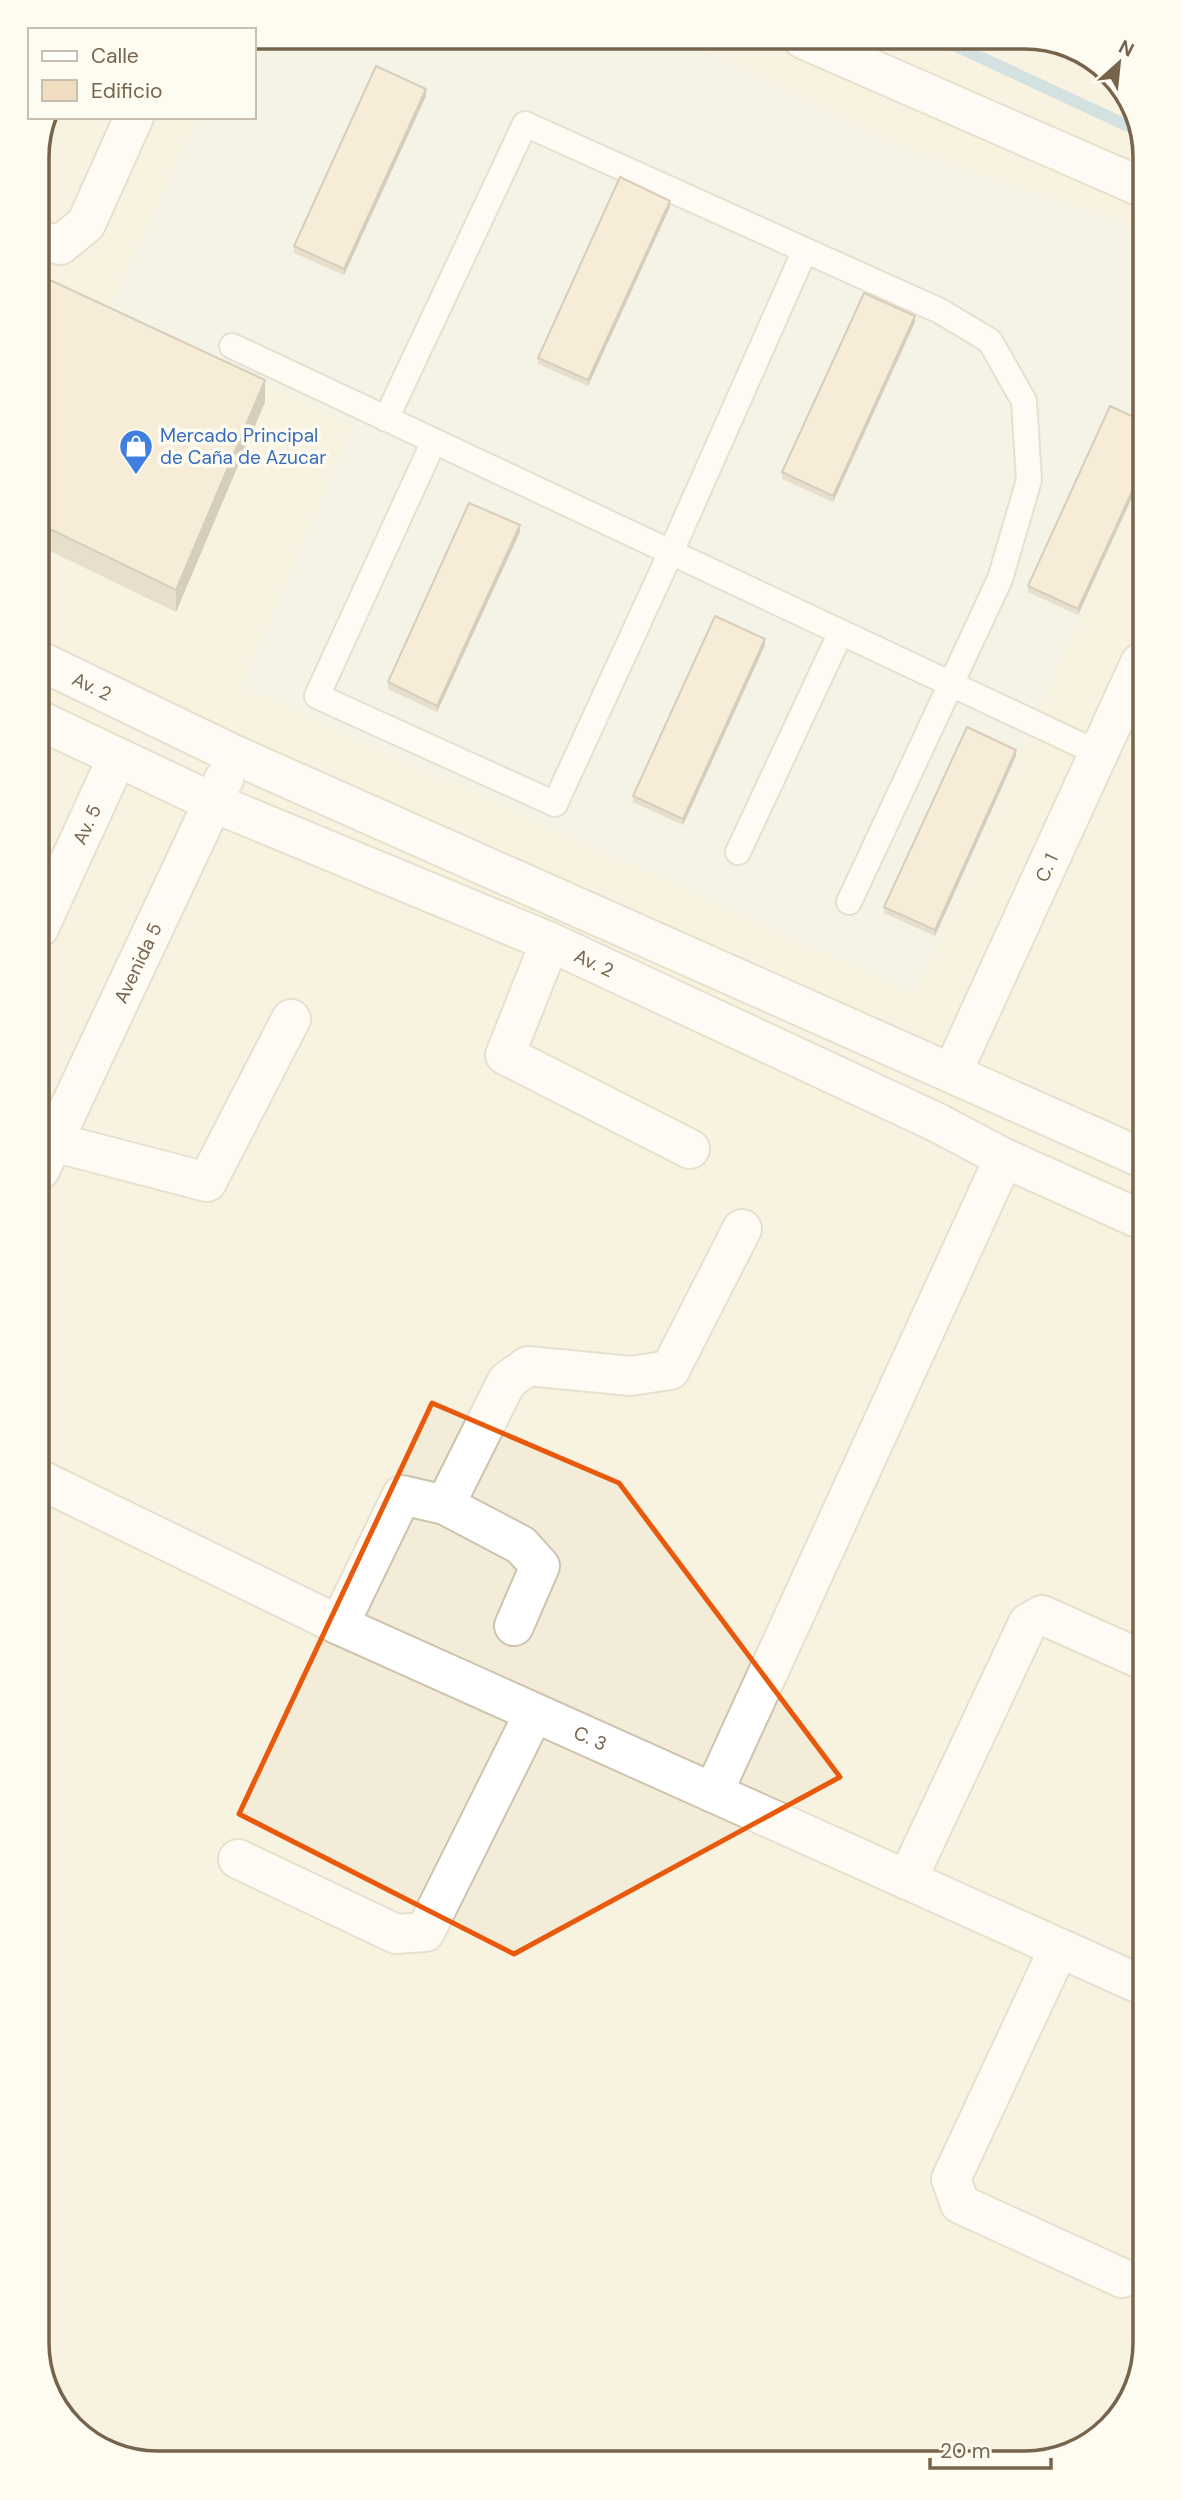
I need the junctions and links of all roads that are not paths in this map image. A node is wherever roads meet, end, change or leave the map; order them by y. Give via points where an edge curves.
1 (826, 49) edge
2 (133, 119) edge
3 (1133, 183) edge
4 (49, 242) edge
5 (805, 250) junction
6 (232, 346) dead end
7 (386, 419) junction
8 (434, 441) junction
9 (671, 552) junction
10 (841, 632) junction
11 (49, 665) edge
12 (952, 684) junction
13 (1133, 686) edge
14 (49, 725) edge
15 (1117, 739) edge
16 (235, 755) junction
17 (117, 758) junction
18 (214, 803) junction
19 (738, 852) dead end
20 (849, 902) dead end
21 (49, 906) edge
22 (550, 942) junction
23 (291, 1019) dead end
24 (952, 1073) junction
25 (690, 1149) dead end
26 (49, 1152) edge
27 (1133, 1154) edge
28 (49, 1156) edge
29 (1004, 1158) junction
30 (1133, 1216) edge
31 (742, 1229) dead end
32 (49, 1484) edge
33 (445, 1505) junction
34 (339, 1625) junction
35 (514, 1626) dead end
36 (1133, 1656) edge
37 (534, 1713) junction
38 (713, 1793) junction
39 (238, 1859) dead end
40 (907, 1880) junction
41 (1059, 1948) junction
42 (1133, 1981) edge
43 (1122, 2278) dead end

1 - 3 street
2 - 4 street via 86,224 61,244
5 - 7 lane via 525,124
5 - 9 lane
5 - 12 lane via 940,311 990,341 1024,401 1029,480 1000,579
6 - 7 lane
7 - 8 lane
8 - 9 lane
8 - 9 lane via 317,696 555,804
9 - 10 lane
10 - 12 lane
10 - 19 lane
11 - 16 street, Av. 2
12 - 15 lane
12 - 20 lane
13 - 15 street, C. 1
14 - 17 street, Av. 2
15 - 24 street, C. 1
16 - 18 street, Avenida 5
16 - 24 street, Av. 2
17 - 18 street, Av. 2
17 - 21 street, Av. 5
18 - 22 street, Av. 2
18 - 26 street, Avenida 5
22 - 25 street via 505,1055
22 - 29 street, Av. 2
23 - 28 street via 207,1182
24 - 27 street, Av. 2
29 - 30 street, Av. 2
29 - 38 street
31 - 33 street via 670,1370 631,1376 528,1366 508,1381
32 - 34 street, C. 3
33 - 34 street via 402,1495
33 - 35 street via 521,1545 540,1566
34 - 37 street, C. 3
36 - 40 street via 1042,1615 1028,1623
37 - 38 street, C. 3
37 - 39 street via 425,1933 396,1934
38 - 40 street, C. 3
40 - 41 street, C. 3
41 - 42 street, C. 3
41 - 43 street via 951,2179 960,2204

